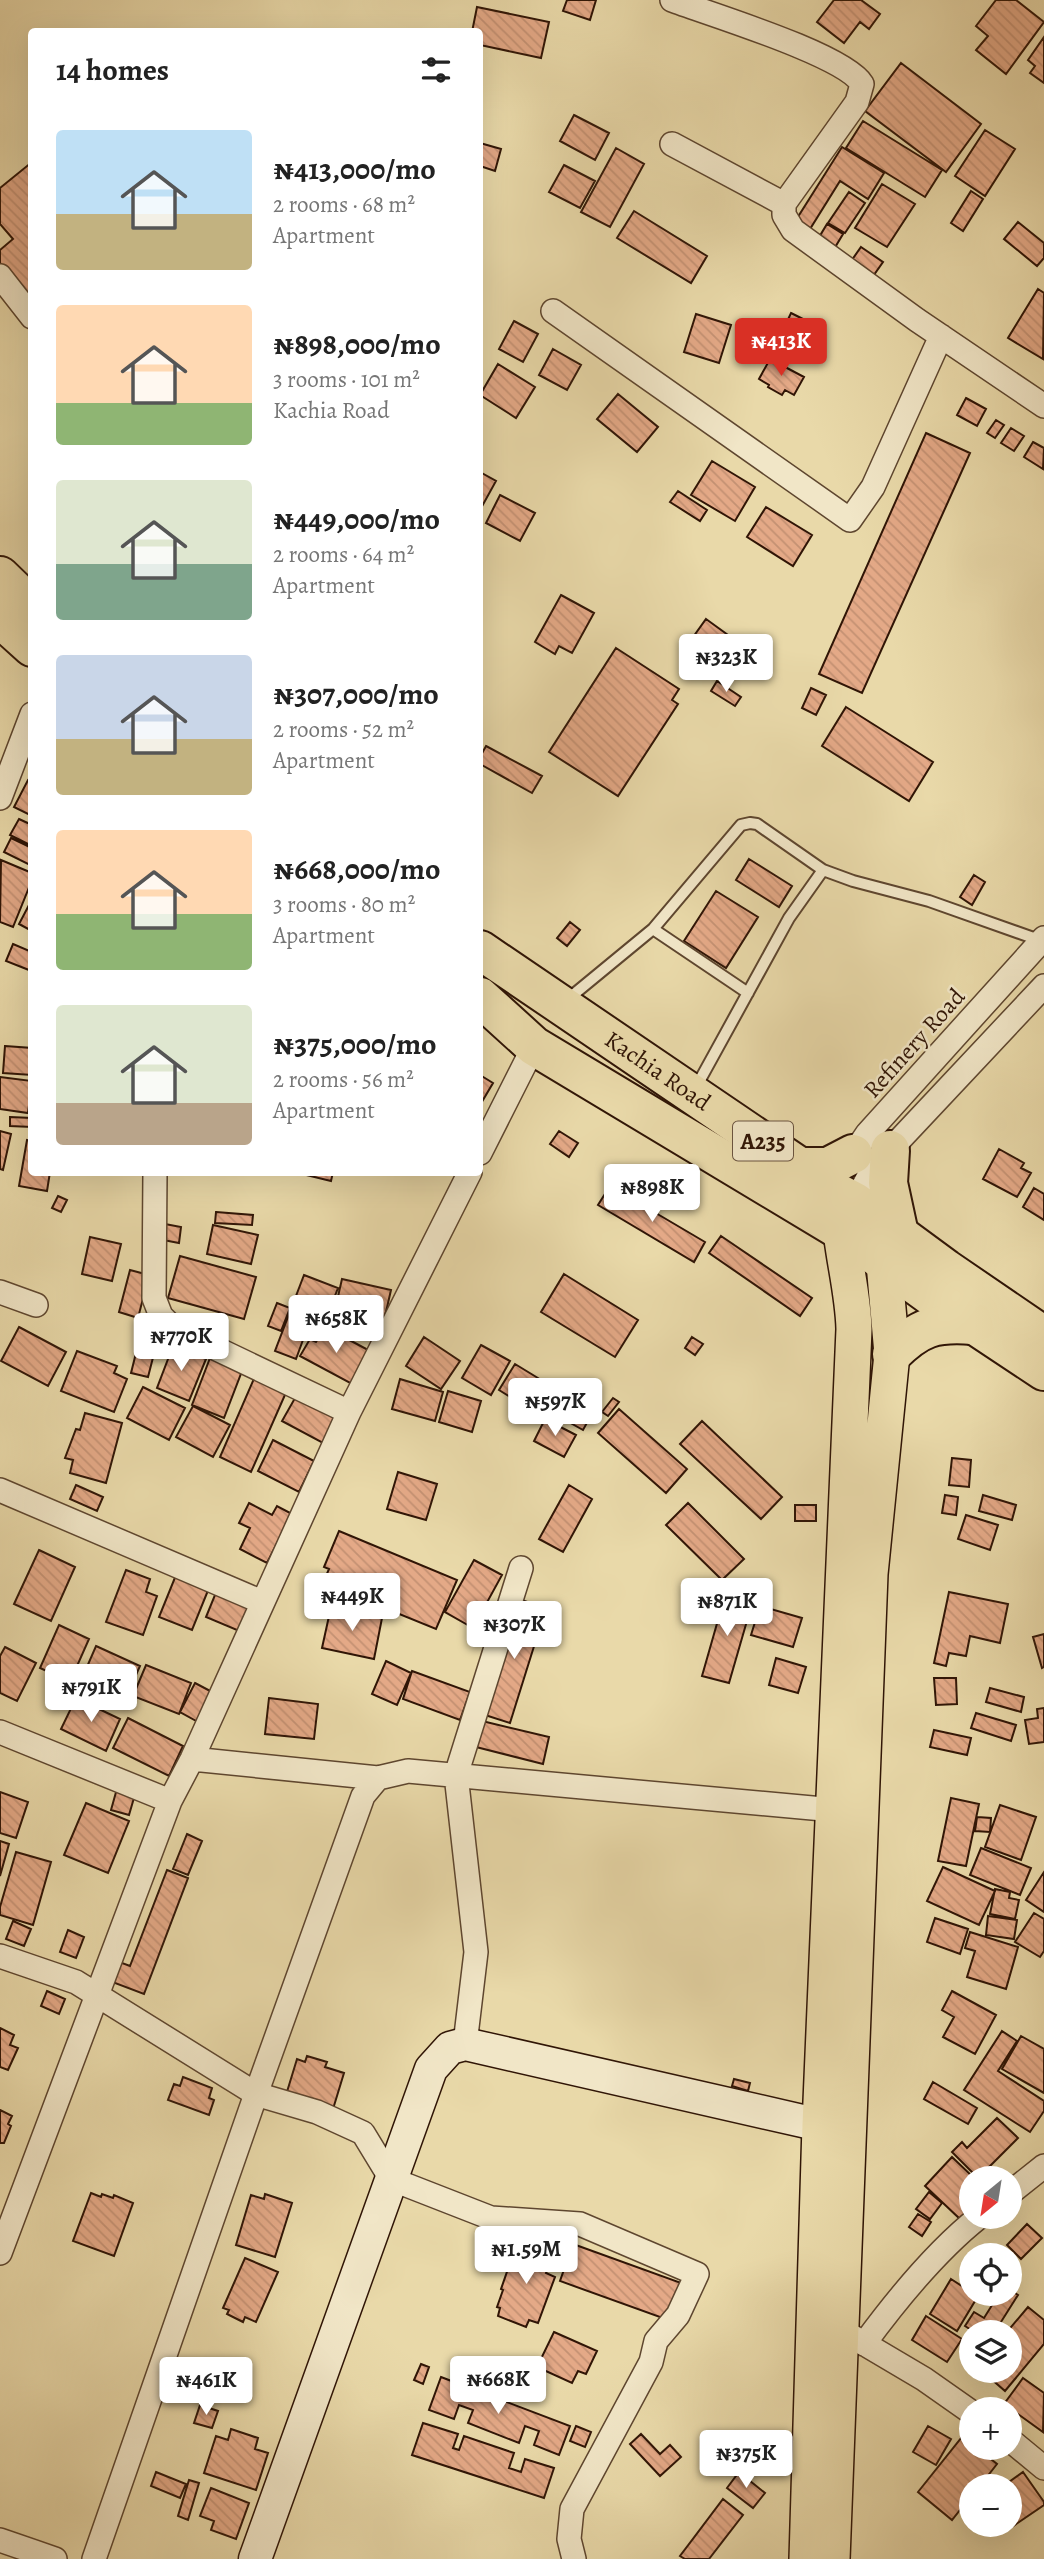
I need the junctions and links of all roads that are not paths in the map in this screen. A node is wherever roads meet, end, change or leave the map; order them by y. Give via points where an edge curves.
1 (672, 0) edge
2 (672, 144) dead end
3 (784, 204) junction
4 (0, 276) edge
5 (553, 311) dead end
6 (28, 312) edge
7 (941, 336) junction
8 (1044, 405) edge
9 (0, 576) edge
10 (28, 603) edge
11 (0, 618) edge
12 (28, 643) edge
13 (28, 725) edge
14 (0, 798) edge
15 (823, 870) junction
16 (653, 929) junction
17 (1043, 939) edge
18 (483, 952) edge
19 (1044, 986) edge
20 (748, 993) junction
21 (483, 1000) edge
22 (561, 1005) junction
23 (534, 1046) junction
24 (692, 1093) junction
25 (928, 1110) junction
26 (885, 1135) junction
27 (483, 1147) edge
28 (853, 1154) junction
29 (800, 1167) junction
30 (155, 1176) edge
31 (468, 1176) edge
32 (844, 1208) junction
33 (892, 1249) junction
34 (938, 1282) junction
35 (0, 1292) edge
36 (36, 1305) dead end
37 (973, 1325) junction
38 (1044, 1336) edge
39 (892, 1354) junction
40 (1044, 1371) edge
41 (349, 1412) junction
42 (0, 1490) edge
43 (521, 1568) dead end
44 (262, 1602) junction
45 (0, 1732) edge
46 (192, 1759) junction
47 (456, 1775) junction
48 (378, 1778) junction
49 (170, 1801) junction
50 (834, 1810) junction
51 (0, 1956) edge
52 (96, 1996) junction
53 (465, 2044) junction
54 (256, 2094) junction
55 (820, 2125) junction
56 (1040, 2174) edge
57 (391, 2179) junction
58 (1022, 2185) edge
59 (7, 2213) edge
60 (963, 2230) edge
61 (0, 2253) edge
62 (853, 2337) junction
63 (959, 2404) edge
64 (1022, 2450) edge
65 (1044, 2468) edge
66 (0, 2540) edge
67 (55, 2559) edge
68 (94, 2559) edge
69 (255, 2559) edge
70 (573, 2559) edge
71 (807, 2559) edge
72 (832, 2559) edge

1 - 3 street via 817,53 862,83 857,102
2 - 3 street
3 - 7 street via 784,215 793,230
4 - 6 street
5 - 7 street via 850,520 873,487
7 - 8 street
9 - 10 highway
11 - 12 highway
13 - 14 street
15 - 16 lane via 757,824 741,825
15 - 17 lane
15 - 20 lane via 789,918
16 - 20 lane
16 - 22 lane
17 - 26 street, Refinery Road
18 - 22 highway, Kachia Road / A235
19 - 25 street, Refinery Road
20 - 24 lane
21 - 23 highway, Kachia Road / A235
22 - 24 highway, Kachia Road / A235
23 - 27 street
23 - 32 highway, Kachia Road / A235
24 - 29 highway, Kachia Road / A235
25 - 26 street, Refinery Road
25 - 26 street
26 - 28 street, Refinery Road
26 - 32 street, Refinery Road via 869,1176
26 - 33 highway
28 - 29 highway via 828,1167
28 - 32 street, Refinery Road via 842,1174
29 - 32 highway, Kachia Road / A235
30 - 41 street via 154,1297 161,1317 173,1328
31 - 41 street
32 - 33 highway, Kachia Road / A235
32 - 50 main road via 853,1329
33 - 34 highway, Kachia Road / A235
33 - 39 main road
34 - 37 highway, Kachia Road / A235
34 - 38 highway, Kachia Road / A235
35 - 36 street
37 - 39 highway via 932,1326 911,1336
37 - 40 highway, Kachia Road / A235
39 - 62 main road via 870,1574
41 - 44 street
42 - 44 street
43 - 47 street
44 - 46 street
45 - 49 street
46 - 48 street
46 - 49 street
47 - 48 street via 408,1771
47 - 50 street
47 - 53 street via 475,1952
48 - 54 street via 363,1796
49 - 52 street
50 - 55 main road
51 - 52 street via 76,1982
52 - 54 street
52 - 59 street
53 - 55 street
53 - 57 street via 450,2048 430,2069
54 - 57 street via 317,2112 363,2133
54 - 68 street
55 - 71 main road
56 - 58 street
57 - 69 street
57 - 70 street via 491,2218 580,2224 697,2274 678,2315 656,2341 651,2362 572,2509 569,2539
59 - 61 street
60 - 62 street via 887,2313
62 - 63 street
62 - 72 main road
64 - 65 street
66 - 67 street

